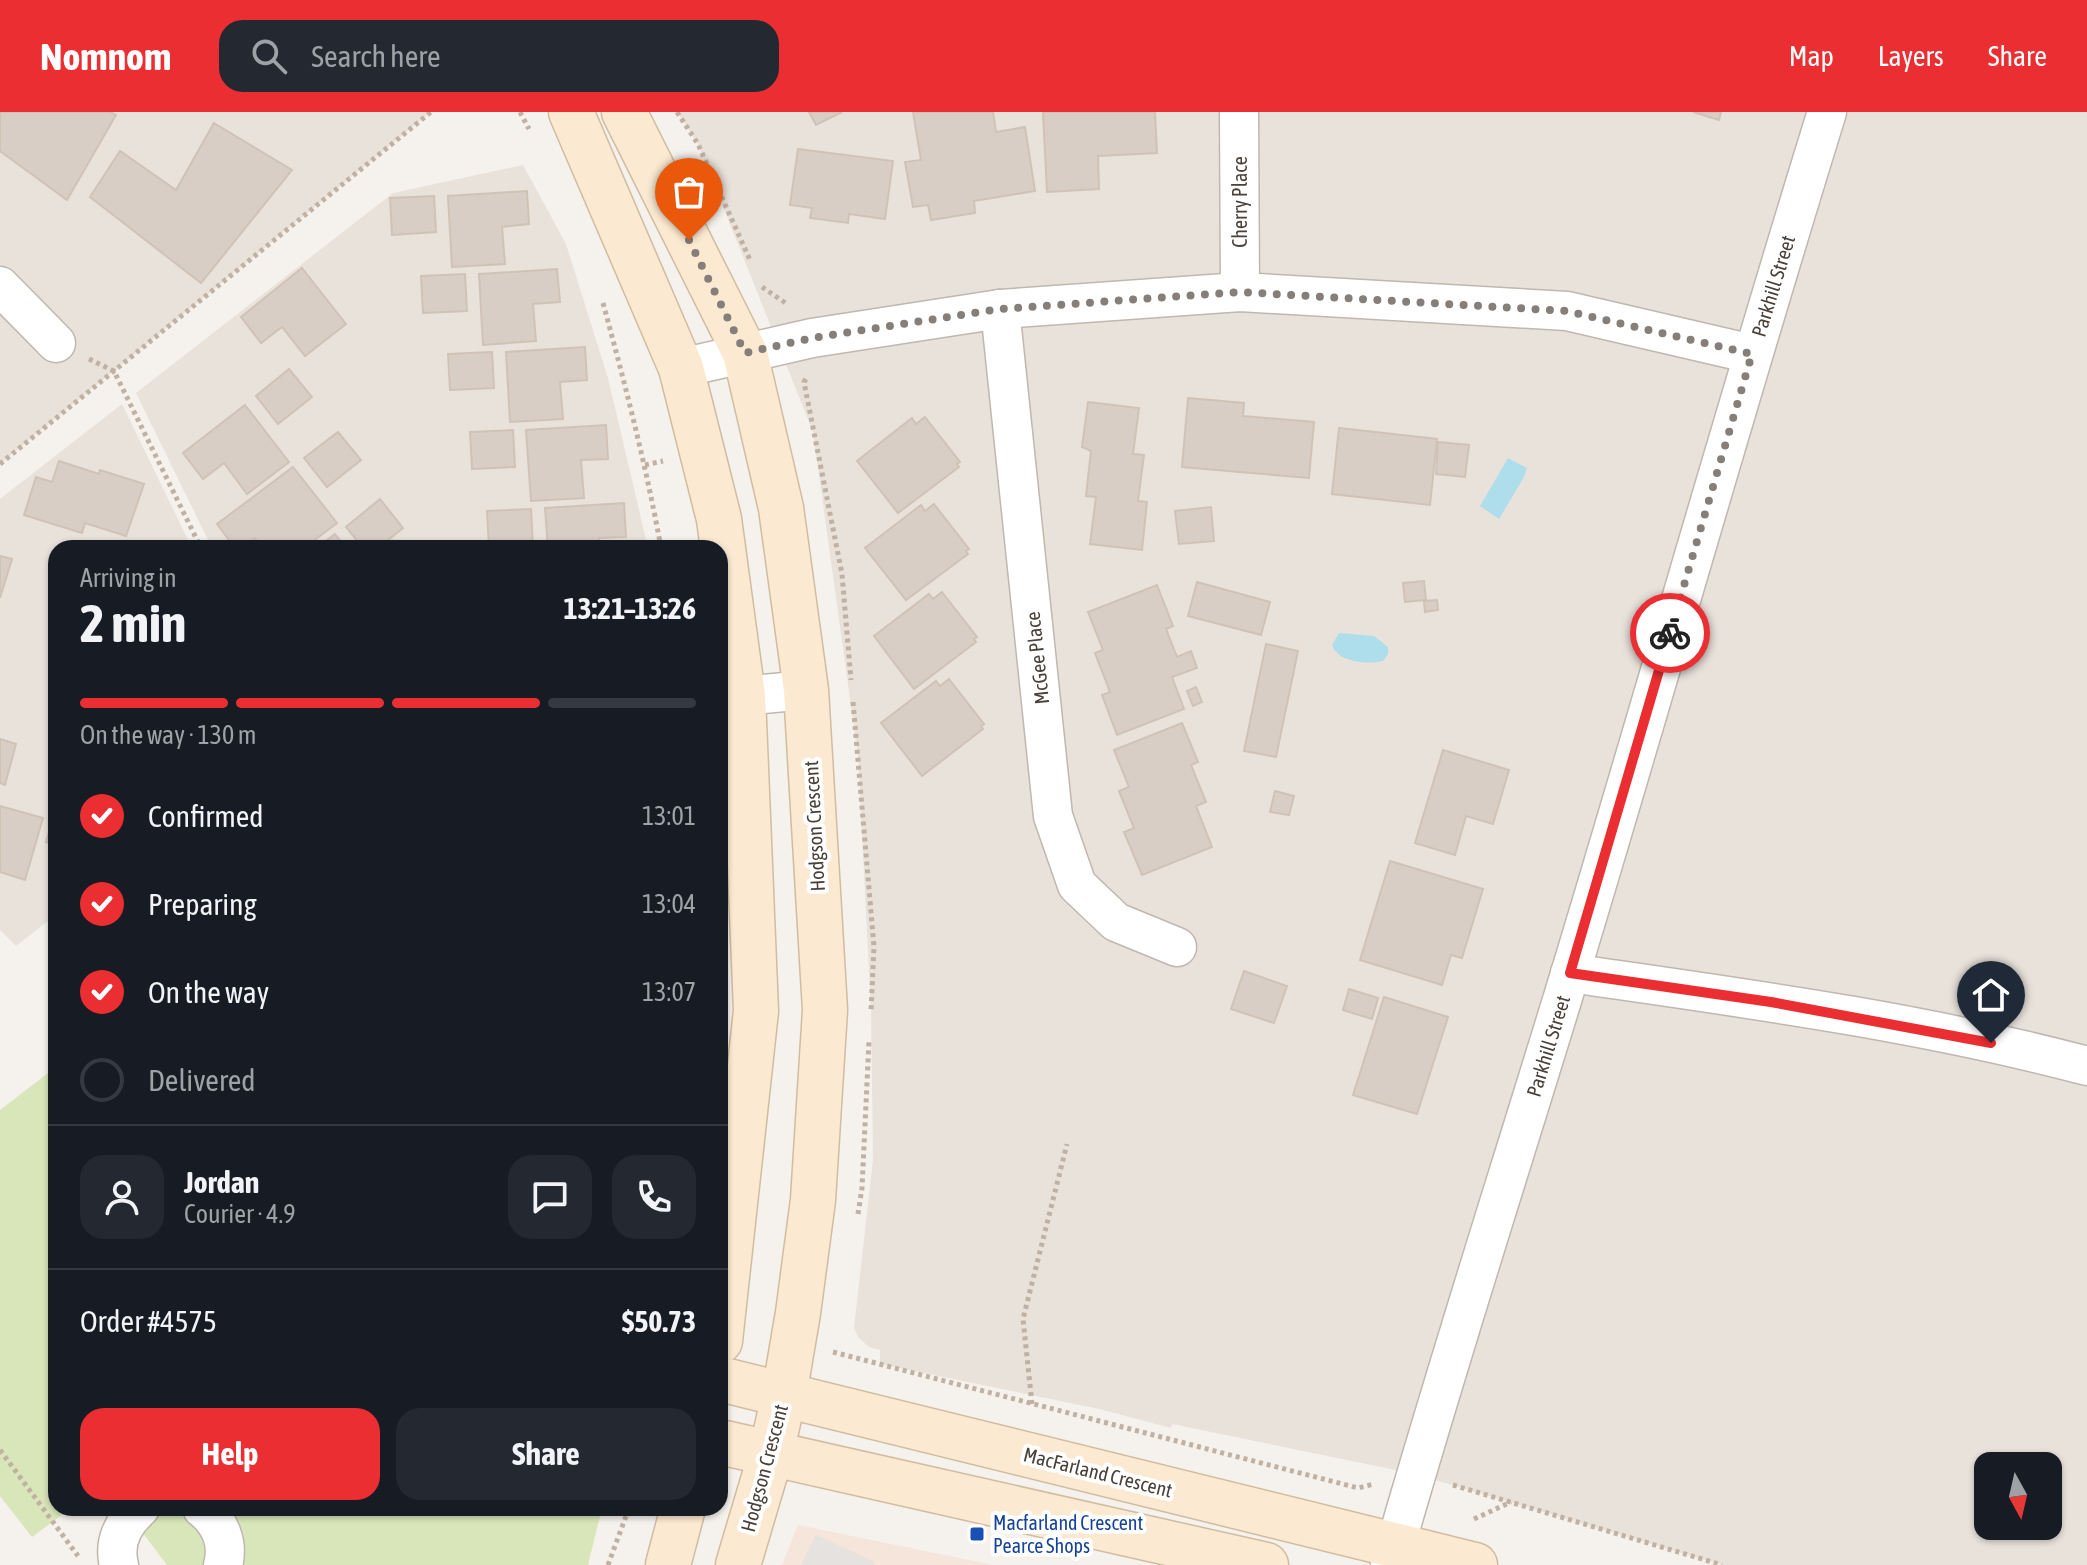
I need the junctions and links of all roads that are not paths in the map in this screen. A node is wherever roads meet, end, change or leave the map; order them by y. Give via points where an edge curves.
1 (571, 112) edge
2 (624, 112) edge
3 (1239, 112) edge
4 (1827, 112) edge
5 (0, 286) edge
6 (1240, 292) junction
7 (1000, 309) junction
8 (56, 343) road end
9 (745, 353) junction
10 (1752, 354) junction
11 (681, 368) junction
12 (720, 540) edge
13 (728, 652) edge
14 (806, 690) junction
15 (731, 697) edge
16 (1177, 947) dead end
17 (1570, 973) junction
18 (2087, 1066) edge
19 (728, 1268) edge
20 (728, 1381) edge
21 (784, 1395) junction
22 (728, 1444) edge
23 (771, 1454) junction
24 (1241, 1507) junction
25 (131, 1516) edge
26 (210, 1516) edge
27 (681, 1516) edge
28 (1393, 1555) edge
29 (1240, 1562) edge
30 (119, 1565) edge
31 (223, 1565) edge
32 (668, 1565) edge
33 (738, 1565) edge
34 (1475, 1565) edge

1 - 11 street
2 - 9 street, Hodgson Crescent
3 - 6 street, Cherry Place
4 - 10 street, Parkhill Street
5 - 8 street
6 - 7 street
6 - 10 street via 1567,311
7 - 9 street
7 - 16 street, McGee Place via 1053,816 1077,885 1116,922
9 - 11 street
9 - 14 street, Hodgson Crescent via 781,508
10 - 17 street, Parkhill Street
11 - 12 street
13 - 15 street
14 - 15 street
14 - 21 street, Hodgson Crescent via 825,1010 813,1200
15 - 19 street via 756,1011
17 - 18 street via 1771,1002 2023,1048
17 - 28 street, Parkhill Street
20 - 21 street, MacFarland Crescent
21 - 23 street, Hodgson Crescent
21 - 24 street, MacFarland Crescent
22 - 23 street
23 - 29 street
23 - 33 street, Hodgson Crescent
24 - 28 street, MacFarland Crescent
24 - 29 street
25 - 30 street via 118,1539
26 - 31 street via 224,1541
27 - 32 street
28 - 34 street, MacFarland Crescent

